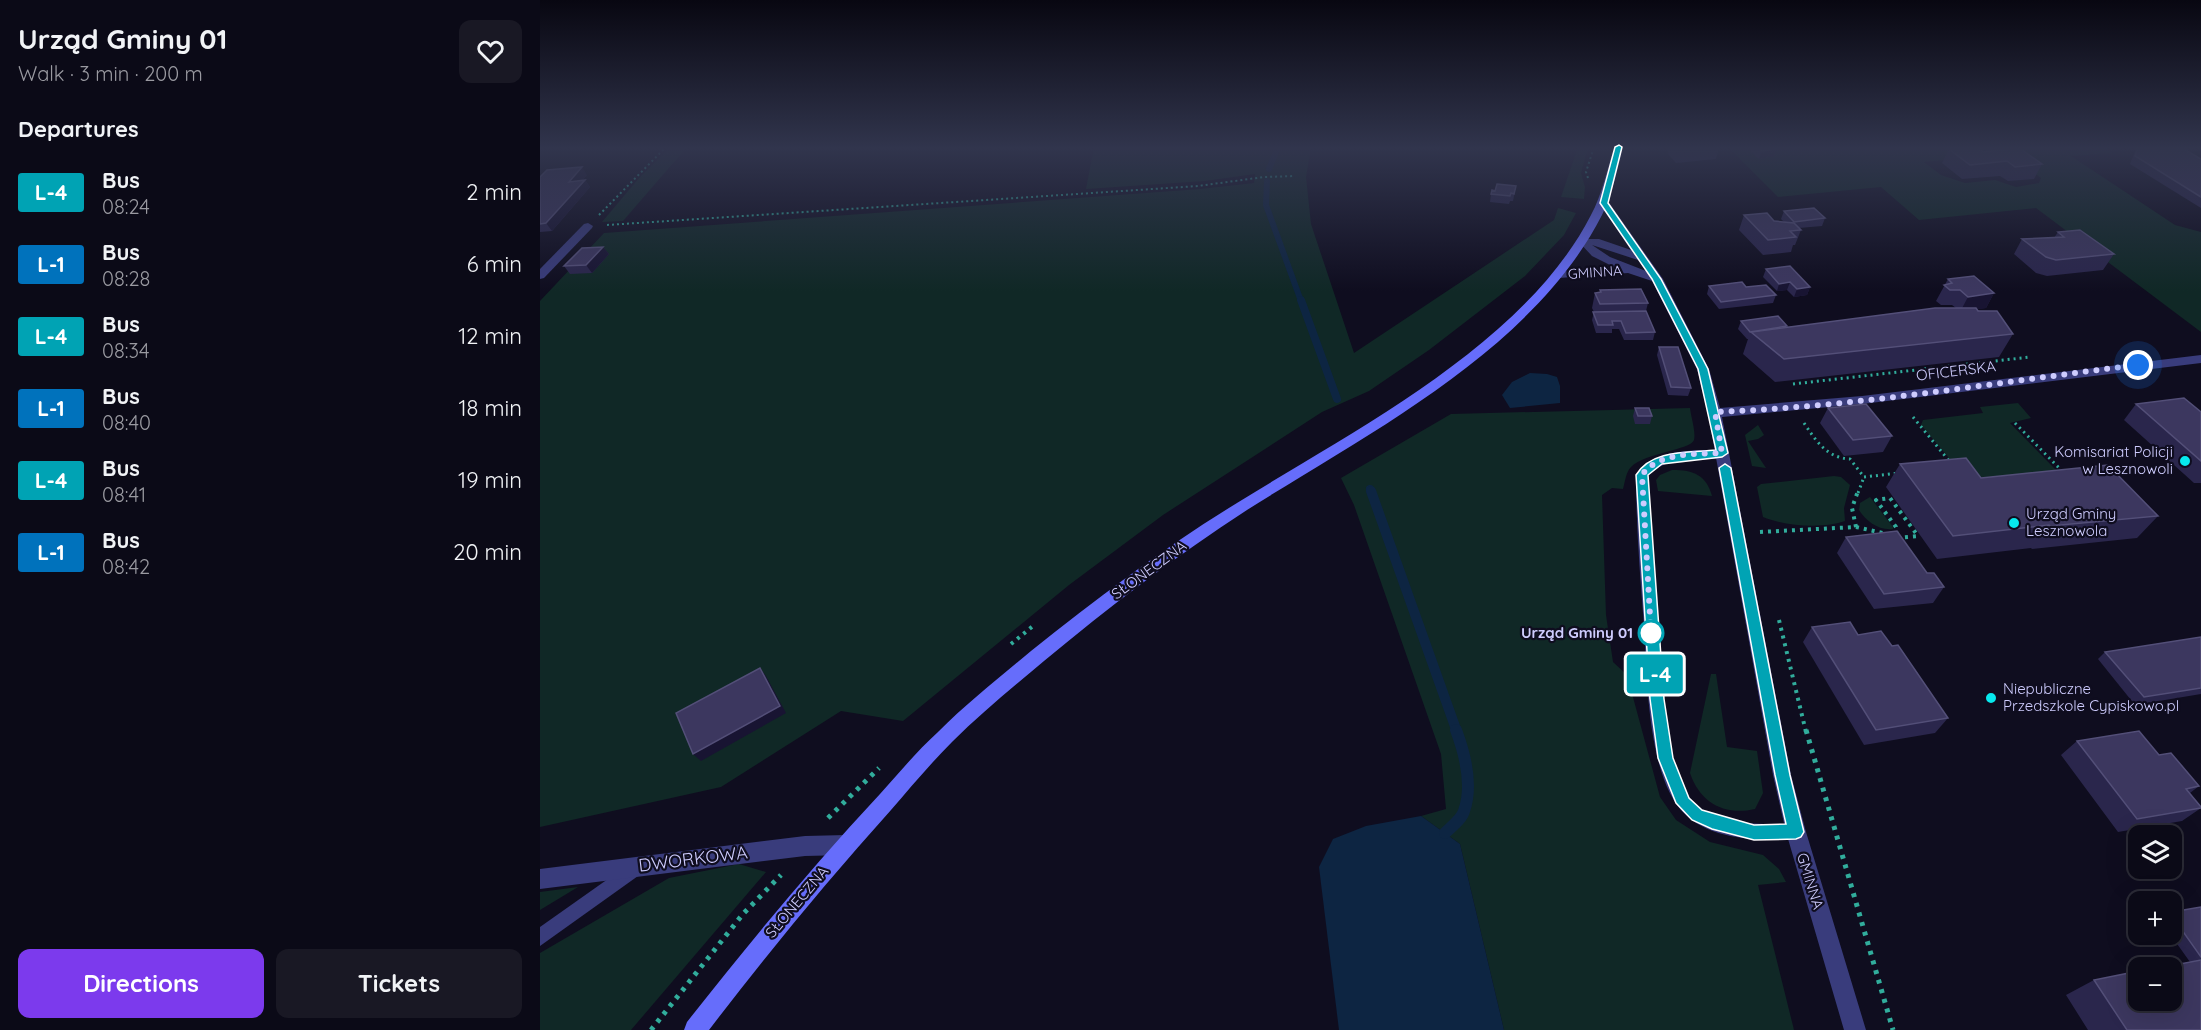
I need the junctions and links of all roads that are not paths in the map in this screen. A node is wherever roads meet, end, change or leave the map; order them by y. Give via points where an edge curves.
1 (1606, 195) edge
2 (1604, 203) junction
3 (588, 226) road end
4 (1583, 241) junction
5 (1641, 257) junction
6 (1630, 270) junction
7 (1559, 275) junction
8 (540, 276) edge
9 (1654, 276) junction
10 (2201, 358) edge
11 (1715, 412) junction
12 (1722, 453) junction
13 (1796, 832) junction
14 (846, 845) junction
15 (638, 865) junction
16 (540, 879) edge
17 (540, 937) edge
18 (695, 1030) edge
19 (1855, 1030) edge

1 - 2 main road, SŁONECZNA
2 - 4 main road, SŁONECZNA
2 - 5 street, GMINNA
3 - 8 street
4 - 5 street, GMINNA via 1599,242
4 - 6 street, GMINNA via 1592,251
4 - 7 main road, SŁONECZNA
5 - 9 street, GMINNA
6 - 7 street, GMINNA
6 - 9 street, GMINNA
7 - 14 main road, SŁONECZNA via 1482,349 1437,382 1185,543 1079,621 951,731
9 - 11 street, GMINNA via 1703,369
10 - 11 street, OFICERSKA via 1862,400
11 - 12 street, GMINNA
12 - 13 street, GMINNA
12 - 13 lane via 1660,460 1642,475 1657,699 1665,758 1684,803 1697,815 1754,832
13 - 19 street, GMINNA
14 - 15 street, DWORKOWA
14 - 18 main road, SŁONECZNA via 758,948
15 - 16 street, DWORKOWA
15 - 17 lane

